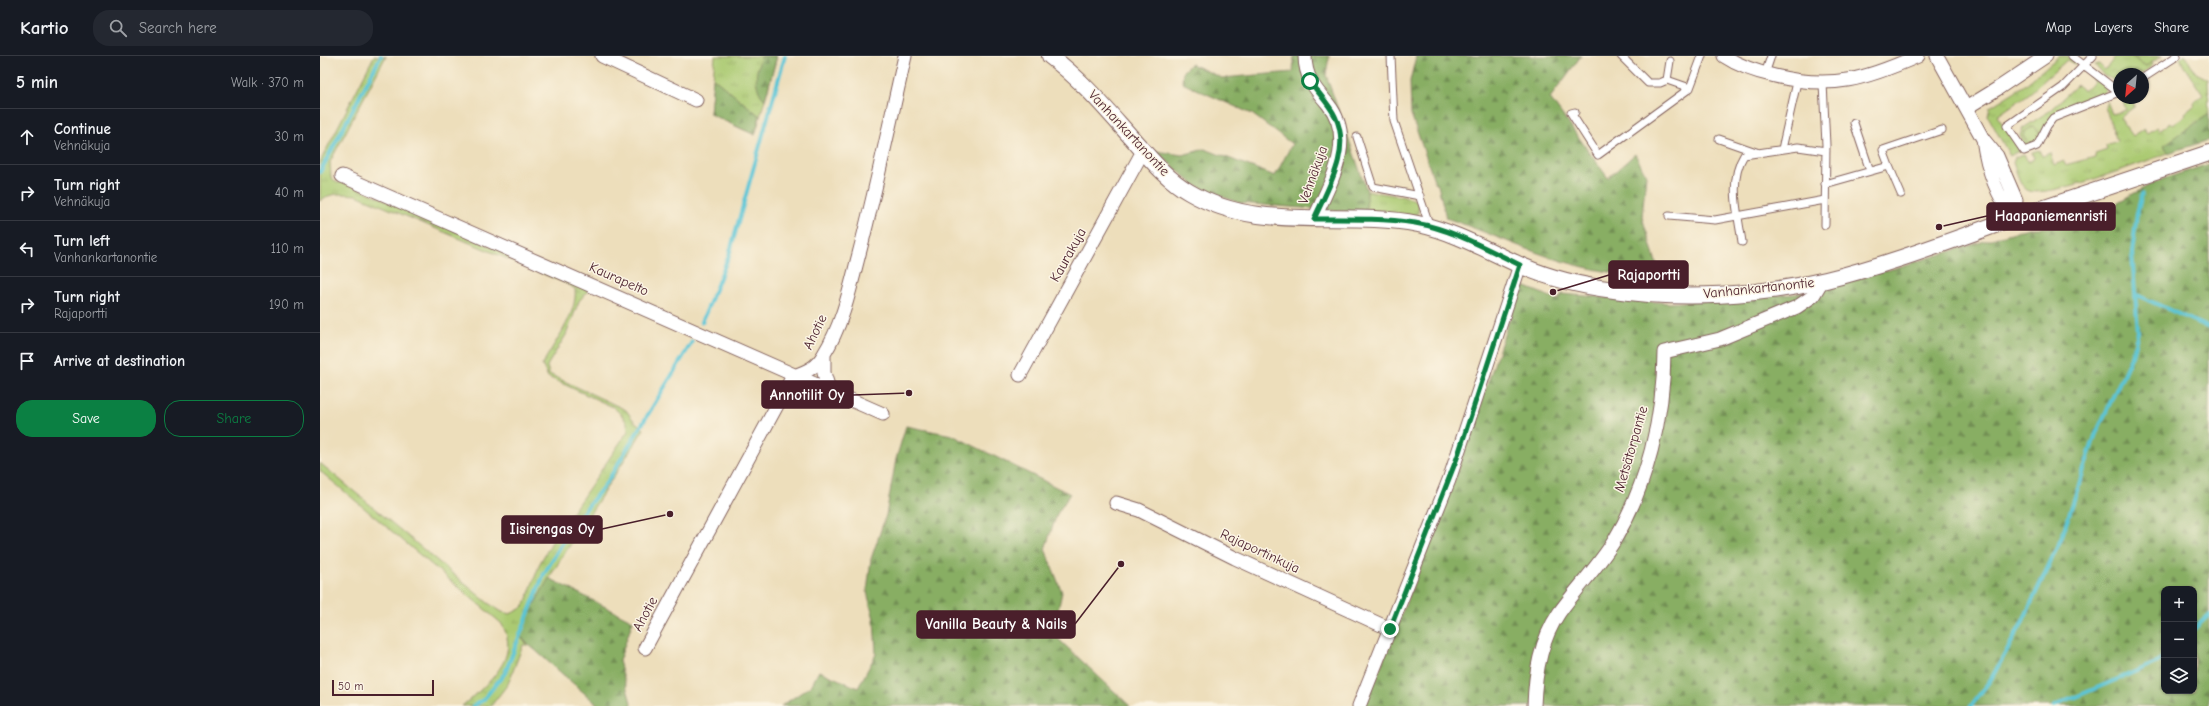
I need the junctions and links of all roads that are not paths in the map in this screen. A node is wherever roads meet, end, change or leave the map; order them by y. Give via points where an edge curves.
1 (602, 56) edge
2 (905, 56) edge
3 (1050, 56) edge
4 (1305, 56) edge
5 (1391, 56) edge
6 (1621, 56) edge
7 (1702, 56) edge
8 (1771, 56) edge
9 (1918, 56) edge
10 (1937, 56) edge
11 (2046, 56) edge
12 (2072, 56) edge
13 (2093, 56) edge
14 (2177, 56) edge
15 (1727, 57) edge
16 (1670, 61) dead end
17 (2085, 66) junction
18 (1765, 74) junction
19 (2149, 74) edge
20 (1667, 80) junction
21 (1797, 82) junction
22 (1823, 83) junction
23 (2113, 87) edge
24 (1690, 88) junction
25 (2113, 94) edge
26 (696, 100) dead end
27 (1966, 108) junction
28 (1575, 112) dead end
29 (1854, 123) dead end
30 (1942, 130) dead end
31 (1357, 138) dead end
32 (1719, 139) dead end
33 (1782, 149) junction
34 (1143, 151) junction
35 (1826, 151) junction
36 (1759, 153) junction
37 (2209, 153) edge
38 (1889, 166) junction
39 (1870, 171) junction
40 (342, 176) dead end
41 (1826, 184) junction
42 (1901, 194) dead end
43 (1420, 196) junction
44 (1825, 200) junction
45 (1669, 216) dead end
46 (1739, 217) junction
47 (2014, 218) junction
48 (1314, 219) junction
49 (1825, 225) dead end
50 (1430, 227) junction
51 (1742, 242) dead end
52 (1520, 265) junction
53 (1822, 281) junction
54 (824, 354) junction
55 (1020, 375) dead end
56 (793, 376) junction
57 (829, 389) junction
58 (883, 414) dead end
59 (1116, 503) dead end
60 (1390, 629) junction
61 (645, 648) dead end
62 (1359, 706) edge
63 (1534, 706) edge

1 - 26 street
2 - 54 street, Ahotie via 870,213 846,302
3 - 34 street, Vanhankartanontie via 1094,95
4 - 48 street, Vehnäkuja via 1305,68 1310,81 1335,116 1342,136 1337,166
5 - 43 lane via 1394,121
6 - 20 lane via 1648,83
7 - 24 lane
8 - 18 lane
9 - 22 street via 1871,76 1837,83
10 - 27 street
11 - 27 street
12 - 17 lane
13 - 17 lane
14 - 19 lane
15 - 18 street
16 - 20 lane
17 - 23 lane
17 - 25 lane via 2038,106 2007,126 2024,151 2038,146 2053,118
18 - 21 street
20 - 24 lane
21 - 22 street
21 - 33 lane
22 - 35 lane
24 - 28 lane via 1598,155 1571,114
27 - 47 street via 1983,139 1998,156 2016,200
29 - 39 lane
30 - 38 lane via 1883,150
31 - 43 lane via 1373,187
32 - 36 lane
33 - 35 lane via 1798,147
33 - 36 lane
34 - 48 street, Vanhankartanontie via 1170,178 1187,191 1209,202 1239,212
34 - 55 street, Kaurakuja
35 - 41 lane
36 - 46 lane via 1744,156 1738,165 1734,178
37 - 47 street, Vanhankartanontie
38 - 39 lane
38 - 42 lane
39 - 41 lane
40 - 56 street, Kaurapelto
41 - 44 lane
43 - 50 lane
44 - 46 lane
44 - 49 lane
45 - 46 lane via 1715,220
46 - 51 lane
47 - 53 street, Vanhankartanontie via 1864,270
48 - 50 street, Vanhankartanontie via 1377,219
50 - 52 street, Vanhankartanontie via 1475,243
52 - 53 street, Vanhankartanontie via 1558,280 1586,286 1666,295 1768,290
52 - 60 street via 1457,458
53 - 63 street, Metsätorpantie via 1814,296 1797,307 1720,339 1664,352 1664,384 1659,414 1636,495 1614,540 1548,632 1537,670
54 - 56 street, Ahotie via 815,366
54 - 57 street via 824,373
56 - 57 street, Kaurapelto
56 - 61 street, Ahotie
57 - 58 street, Kaurapelto
59 - 60 street, Rajaportinkuja via 1139,510 1235,558
60 - 62 street

